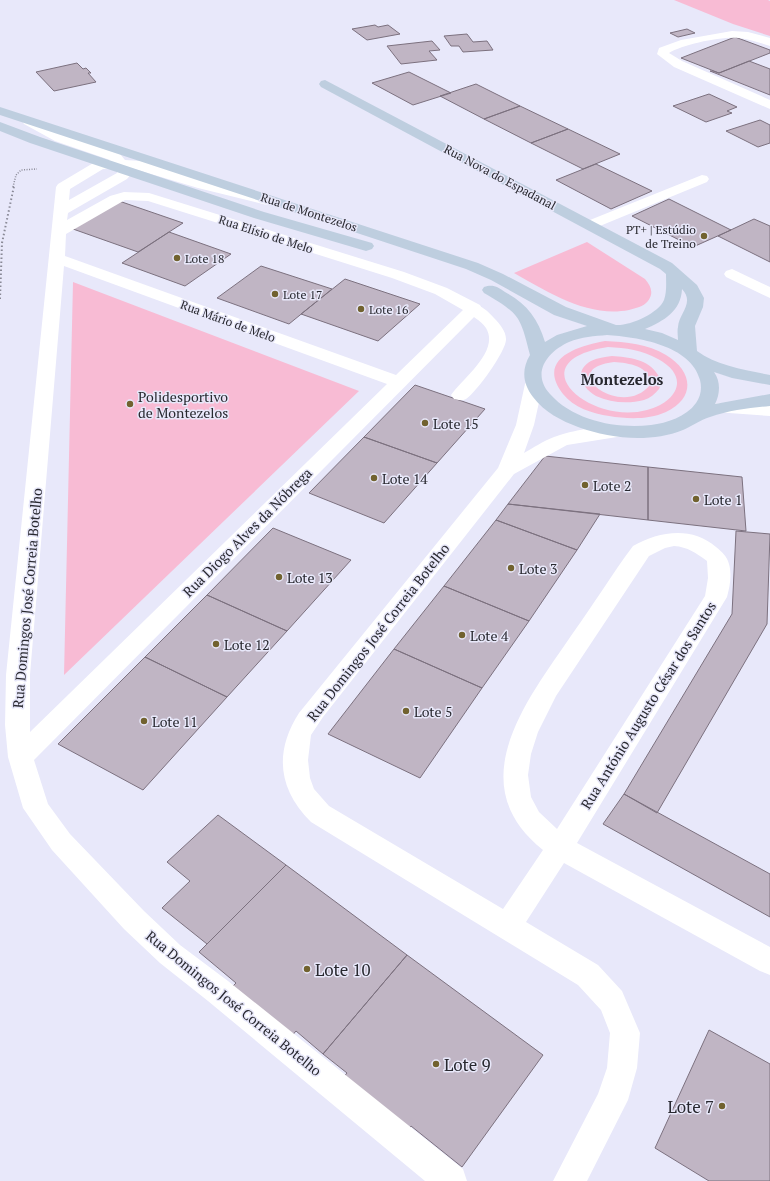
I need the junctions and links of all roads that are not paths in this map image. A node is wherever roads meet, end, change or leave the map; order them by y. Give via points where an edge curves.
1 (770, 42) edge
2 (325, 84) dead end
3 (770, 105) edge
4 (0, 111) edge
5 (29, 121) junction
6 (0, 126) edge
7 (77, 154) junction
8 (117, 166) junction
9 (79, 177) junction
10 (702, 179) dead end
11 (154, 180) junction
12 (104, 186) junction
13 (286, 205) junction
14 (61, 221) junction
15 (590, 225) junction
16 (58, 260) junction
17 (674, 273) junction
18 (732, 274) dead end
19 (770, 293) edge
20 (474, 309) junction
21 (618, 330) junction
22 (539, 355) junction
23 (692, 356) junction
24 (770, 380) edge
25 (399, 382) junction
26 (534, 384) junction
27 (460, 395) dead end
28 (770, 400) edge
29 (721, 408) junction
30 (770, 411) edge
31 (696, 415) junction
32 (617, 431) junction
33 (508, 470) junction
34 (22, 757) junction
35 (560, 847) junction
36 (507, 927) junction
37 (770, 962) edge
38 (451, 1181) edge
39 (569, 1181) edge

1 - 3 street via 746,34 727,33 669,47 663,51 668,59
2 - 15 street, Rua Nova do Espadanal
4 - 5 street, Rua de Montezelos
5 - 8 street via 60,138 114,156
5 - 13 street, Rua de Montezelos
6 - 7 street, Rua de Montezelos
7 - 8 street, Rua de Montezelos
7 - 9 street via 84,166 84,172
8 - 9 street via 96,167
8 - 11 street, Rua de Montezelos
8 - 12 street via 123,175
8 - 13 street via 139,164 210,187
9 - 14 street, Rua Domingos José Correia Botelho via 63,187
10 - 15 lane
11 - 12 street via 116,182
11 - 22 street, Rua de Montezelos via 267,218 464,277 507,300 523,312 532,325
12 - 14 street
13 - 21 street, Rua de Montezelos via 472,266 560,311
14 - 16 street, Rua Domingos José Correia Botelho
14 - 20 street, Rua Elísio de Melo via 124,196 149,197 398,275 441,291
15 - 17 street, Rua Nova do Espadanal via 656,260
16 - 25 street, Rua Mário de Melo
16 - 34 street, Rua Domingos José Correia Botelho via 18,675 18,725
17 - 21 street via 674,297 668,307 659,315
17 - 23 street, Rua Nova do Espadanal via 691,288 696,298 695,307 686,326
18 - 19 street
20 - 25 street, Rua Diogo Alves da Nóbrega
20 - 27 lane via 492,325 498,342 491,357
21 - 22 street via 588,331 568,336 551,344
21 - 23 street via 639,332 666,340
22 - 26 street via 533,369
23 - 24 street via 732,373
23 - 31 street via 703,367 710,384 708,401
25 - 34 street, Rua Diogo Alves da Nóbrega
26 - 32 street via 544,399 562,414 588,425
26 - 33 street via 525,425
28 - 29 street
29 - 30 lane
29 - 31 street
31 - 32 street via 675,426 648,432
32 - 33 street via 560,441
33 - 36 street, Rua Domingos José Correia Botelho via 325,696 306,722 295,752 295,768 306,800 320,814
34 - 38 street, Rua Domingos José Correia Botelho via 36,808 62,842 134,920 170,954
35 - 35 street, Rua António Augusto César dos Santos via 716,598 720,571 716,557 701,546 672,539 654,543 641,551 540,703 531,721 517,760 518,797 525,815 536,829
35 - 36 street, Rua António Augusto César dos Santos
35 - 37 street
36 - 39 street, Rua Domingos José Correia Botelho via 588,975 612,1001 625,1034 622,1068 612,1100

